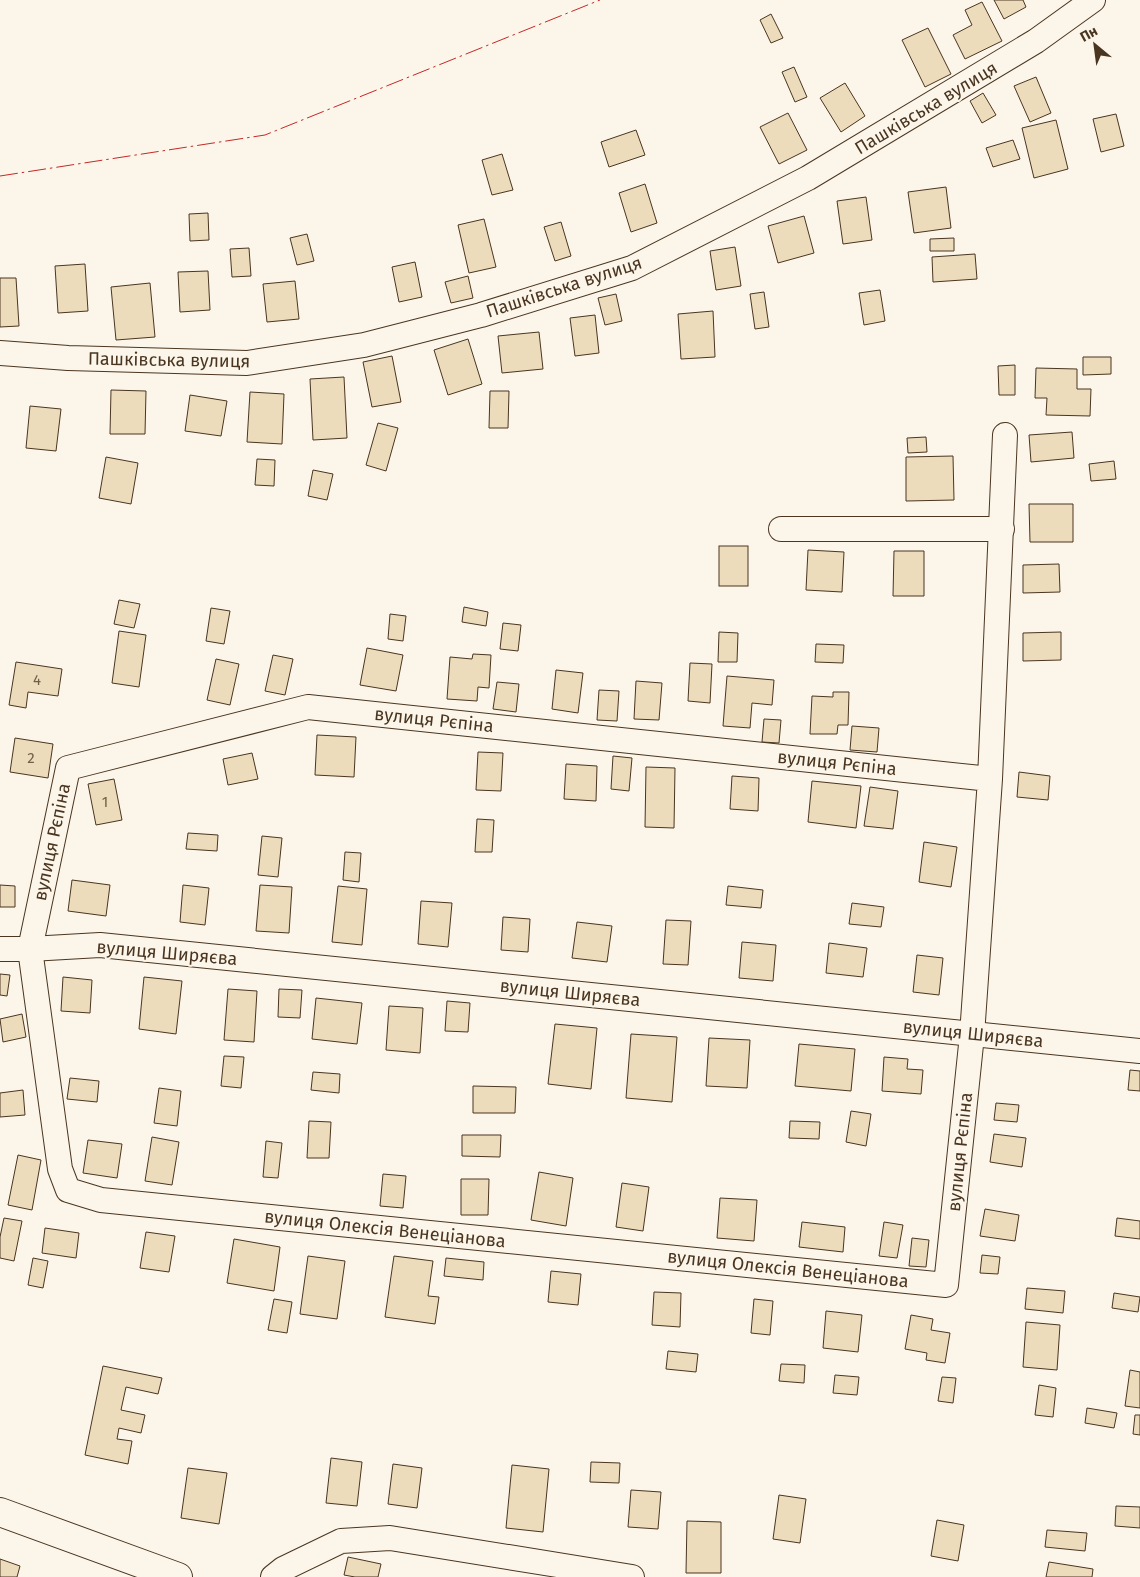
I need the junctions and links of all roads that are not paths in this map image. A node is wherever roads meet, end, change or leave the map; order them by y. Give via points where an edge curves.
1 (1093, 0) edge
2 (0, 353) edge
3 (1005, 435) dead end
4 (781, 529) dead end
5 (1002, 529) junction
6 (990, 779) junction
7 (0, 949) edge
8 (30, 949) junction
9 (972, 1034) junction
10 (1140, 1051) edge
11 (946, 1285) joint
12 (0, 1512) edge
13 (178, 1577) edge
14 (273, 1577) edge
15 (632, 1577) edge

1 - 2 street, Пашківська вулиця via 1036,41 808,178 632,268 481,315 364,345 247,364
3 - 5 street, вулиця Рєпіна
4 - 5 street
5 - 6 street, вулиця Рєпіна
6 - 8 street, вулиця Рєпіна via 308,707 68,768
6 - 9 street, вулиця Рєпіна
7 - 8 street, вулиця Ширяєва
8 - 9 street, вулиця Ширяєва via 100,945
8 - 11 street, вулиця Олексія Венеціанова via 60,1169 68,1190 101,1200
9 - 10 street, вулиця Ширяєва
9 - 11 street, вулиця Рєпіна
12 - 13 street
14 - 15 street via 282,1569 341,1541 390,1538

